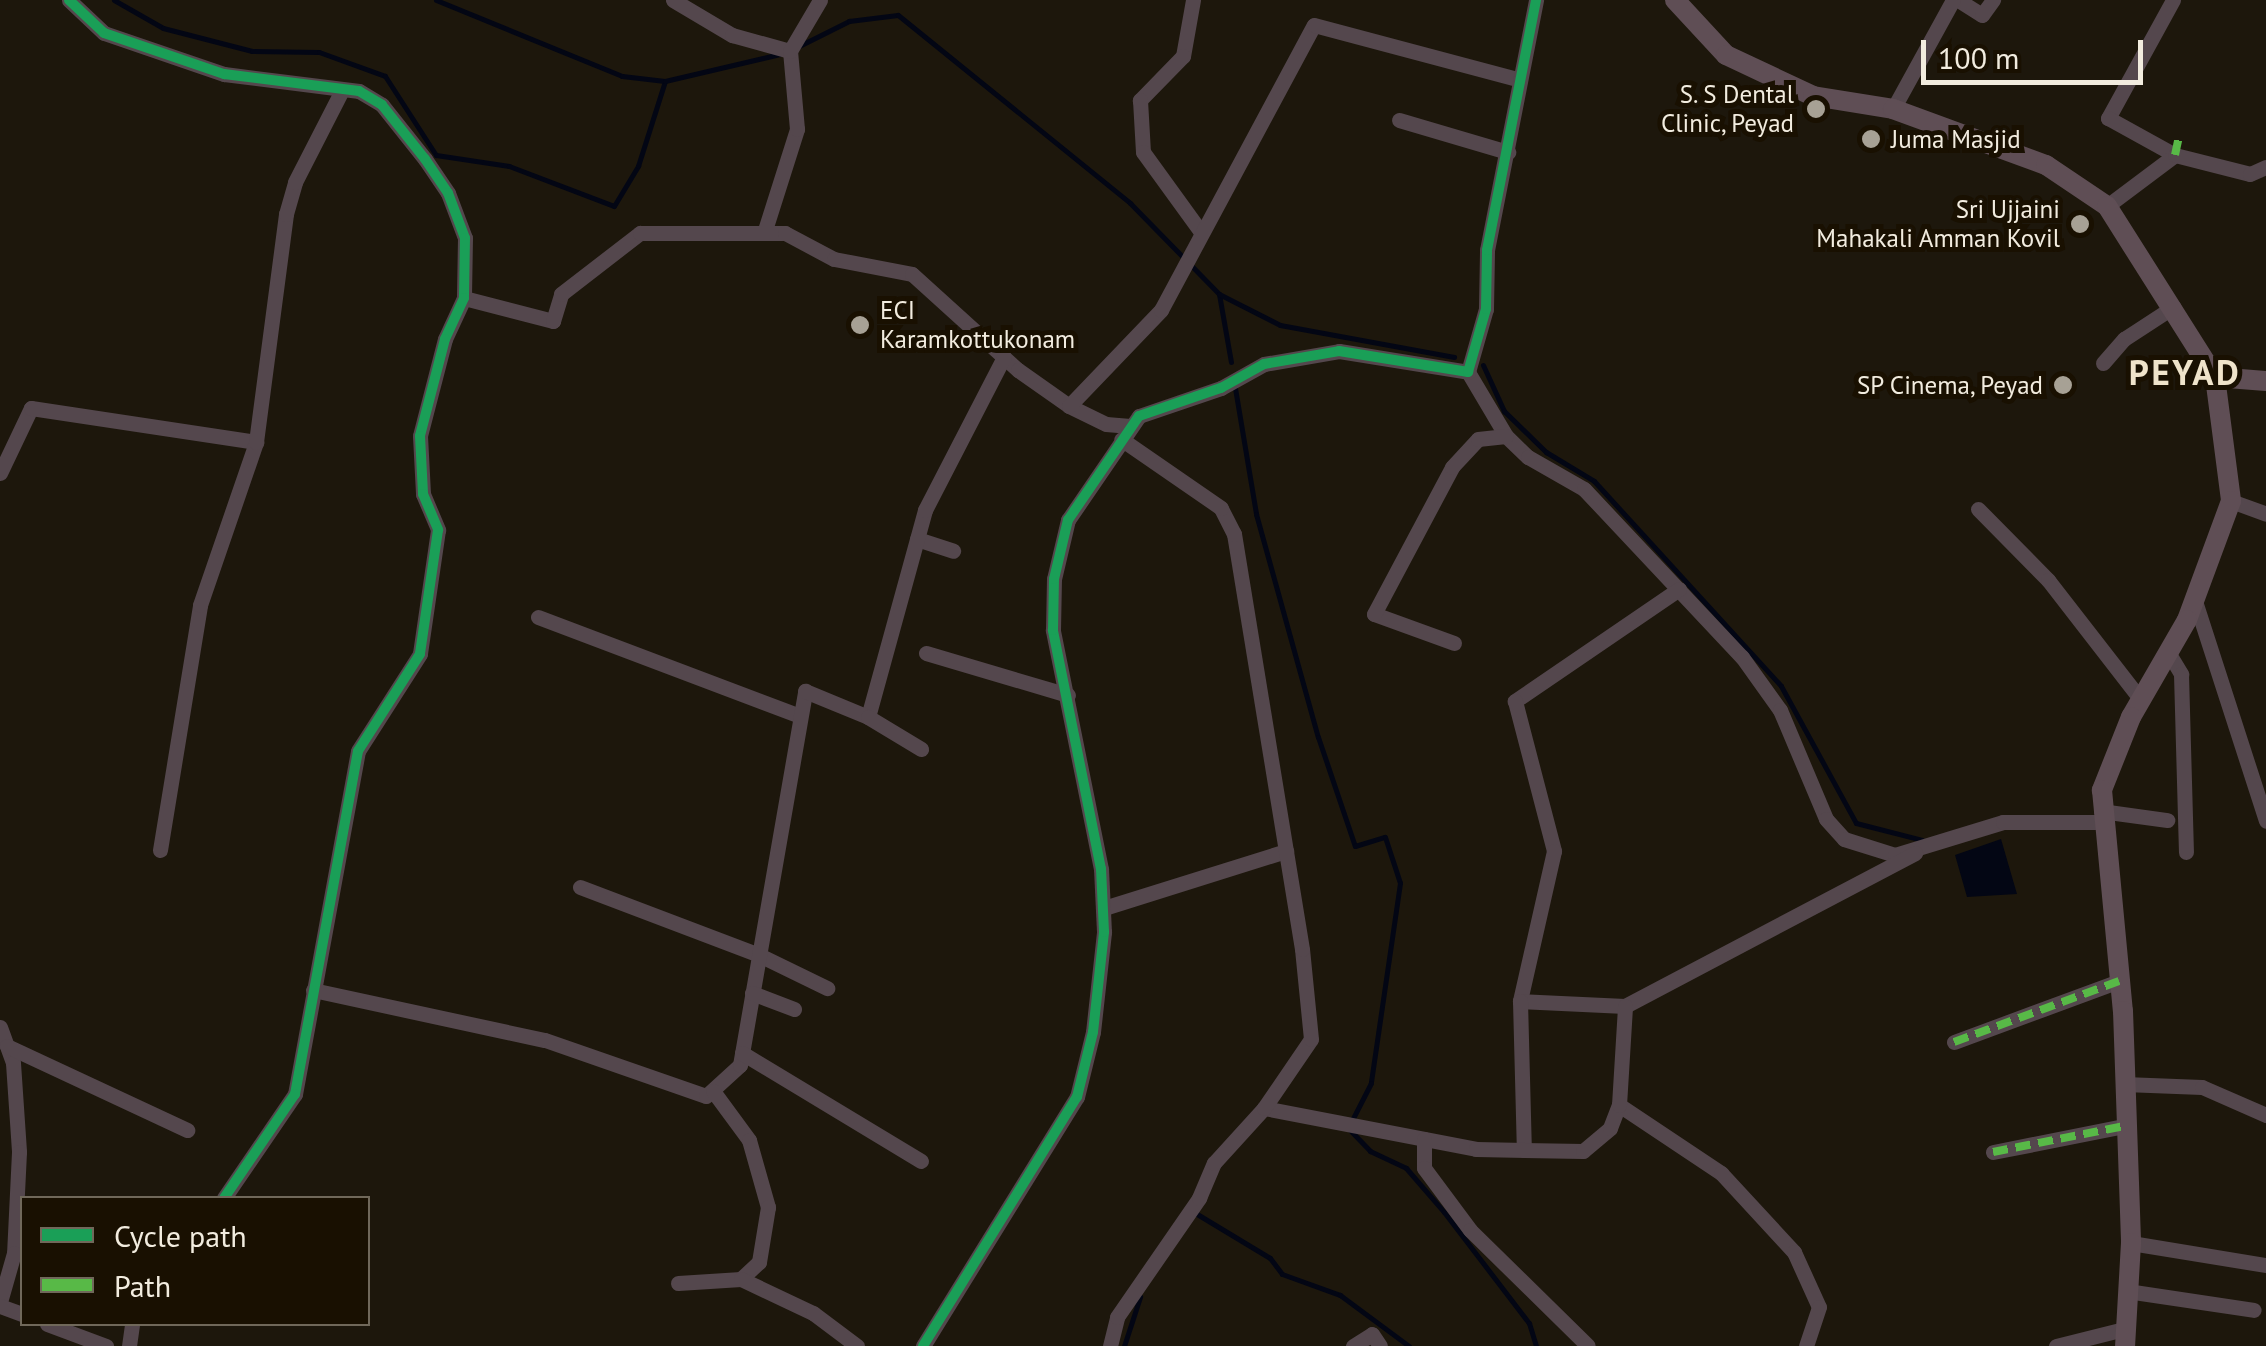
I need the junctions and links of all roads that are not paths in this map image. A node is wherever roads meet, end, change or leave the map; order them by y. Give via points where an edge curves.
1 (70, 0) edge
2 (673, 0) edge
3 (820, 0) edge
4 (1193, 0) edge
5 (1536, 0) edge
6 (1674, 0) edge
7 (1956, 0) edge
8 (1993, 0) edge
9 (2173, 0) edge
10 (790, 51) junction
11 (1520, 80) junction
12 (342, 90) junction
13 (1893, 109) junction
14 (1399, 120) dead end
15 (1508, 152) junction
16 (2175, 155) junction
17 (2266, 167) edge
18 (2107, 206) junction
19 (765, 230) junction
20 (1201, 232) junction
21 (464, 298) junction
22 (2173, 307) junction
23 (1004, 357) junction
24 (2103, 363) dead end
25 (1468, 372) junction
26 (2215, 378) junction
27 (2266, 381) edge
28 (1070, 406) junction
29 (1125, 432) junction
30 (1506, 436) junction
31 (256, 442) junction
32 (0, 473) edge
33 (2230, 500) junction
34 (1978, 509) dead end
35 (2266, 514) edge
36 (917, 539) junction
37 (953, 551) dead end
38 (1678, 589) junction
39 (2195, 601) junction
40 (538, 617) dead end
41 (1454, 643) dead end
42 (2168, 652) junction
43 (926, 653) dead end
44 (1068, 694) junction
45 (2141, 700) junction
46 (798, 715) junction
47 (868, 716) junction
48 (921, 749) dead end
49 (2101, 817) junction
50 (2167, 820) dead end
51 (2266, 822) edge
52 (160, 850) dead end
53 (1286, 851) junction
54 (2186, 852) dead end
55 (1914, 854) junction
56 (580, 887) dead end
57 (1104, 908) junction
58 (759, 955) junction
59 (2119, 981) junction
60 (827, 988) dead end
61 (313, 990) junction
62 (752, 993) junction
63 (1520, 1001) junction
64 (1625, 1006) junction
65 (794, 1009) dead end
66 (0, 1027) edge
67 (1954, 1042) dead end
68 (7, 1046) junction
69 (742, 1053) junction
70 (2124, 1084) junction
71 (713, 1091) junction
72 (1619, 1105) junction
73 (1264, 1108) junction
74 (2266, 1115) edge
75 (2124, 1126) junction
76 (187, 1130) dead end
77 (1424, 1139) junction
78 (1524, 1150) junction
79 (1993, 1152) dead end
80 (921, 1161) dead end
81 (225, 1196) edge
82 (8, 1210) edge
83 (2131, 1243) junction
84 (2266, 1265) edge
85 (740, 1280) junction
86 (678, 1282) dead end
87 (2127, 1291) junction
88 (0, 1304) edge
89 (2254, 1310) dead end
90 (52, 1326) edge
91 (2124, 1337) edge
92 (106, 1346) edge
93 (857, 1346) edge
94 (923, 1346) edge
95 (1110, 1346) edge
96 (1353, 1346) edge
97 (1380, 1346) edge
98 (1588, 1346) edge
99 (1806, 1346) edge
100 (2056, 1346) edge

1 - 12 street via 104,33 224,74
2 - 10 street via 732,34
3 - 10 street
4 - 20 street via 1183,56 1140,100 1143,152
5 - 11 street
6 - 13 main road via 1726,55 1813,96
7 - 8 street via 1982,15
7 - 13 street
9 - 16 street via 2108,118
10 - 19 street via 797,129
11 - 15 street
11 - 20 street via 1314,25
12 - 21 street via 359,91 382,105 448,193 465,238
12 - 31 street via 294,182 286,214
13 - 18 main road via 2046,165
14 - 15 street
15 - 25 street via 1487,250 1486,309
16 - 17 street via 2250,174
16 - 18 street
18 - 22 main road
19 - 21 street via 640,233 561,294 553,321
19 - 23 street via 834,259 912,274
20 - 28 street via 1161,310
21 - 61 street via 445,339 420,436 422,494 438,530 420,654 358,752
22 - 24 street via 2124,339
22 - 26 main road
23 - 28 street
23 - 36 street via 925,510
25 - 29 street via 1339,351 1303,354 1156,408
25 - 30 street
26 - 27 main road
26 - 33 main road
28 - 29 street
29 - 44 street via 1060,540 1053,630
29 - 53 street via 1221,508 1234,534
30 - 38 street via 1528,458 1584,490
30 - 41 street via 1478,440 1452,468 1374,614
31 - 32 street via 32,408
31 - 52 street via 200,605
33 - 35 street
33 - 39 main road
34 - 45 street via 2048,580
36 - 37 street
36 - 47 street
38 - 55 street via 1765,686 1834,831 1858,845
38 - 63 street via 1515,702 1554,851
39 - 42 main road
39 - 51 street
40 - 46 street
42 - 45 main road
42 - 54 street via 2182,674
43 - 44 street
44 - 57 street via 1094,810
45 - 49 main road via 2102,790
46 - 47 street via 805,691
46 - 58 street
47 - 48 street
49 - 50 street
49 - 55 street via 2002,822
49 - 59 main road
53 - 57 street
53 - 73 street via 1311,1039
55 - 64 street
56 - 58 street
57 - 94 street via 1093,1032 1077,1097
58 - 60 street
58 - 62 street
59 - 67 street
59 - 70 main road
61 - 71 street via 545,1040 706,1096
61 - 81 street via 294,1094
62 - 65 street
62 - 69 street
63 - 64 street
63 - 78 street
64 - 72 street
66 - 68 street
68 - 76 street
68 - 82 street via 19,1152
69 - 71 street via 740,1066
69 - 80 street
70 - 74 street via 2202,1087
70 - 75 main road
71 - 85 street via 749,1140 768,1207 758,1262
72 - 78 street via 1610,1128 1584,1151
72 - 99 street via 1720,1173 1794,1252 1819,1308
73 - 77 street
73 - 95 street via 1214,1163 1199,1198 1117,1317
75 - 79 street
75 - 83 main road
77 - 78 street
77 - 98 street via 1424,1168 1470,1230
82 - 88 street
83 - 84 street
83 - 87 main road
85 - 86 street
85 - 93 street via 813,1313
87 - 89 street
87 - 91 main road
90 - 92 street
91 - 100 street
96 - 97 street via 1372,1334

